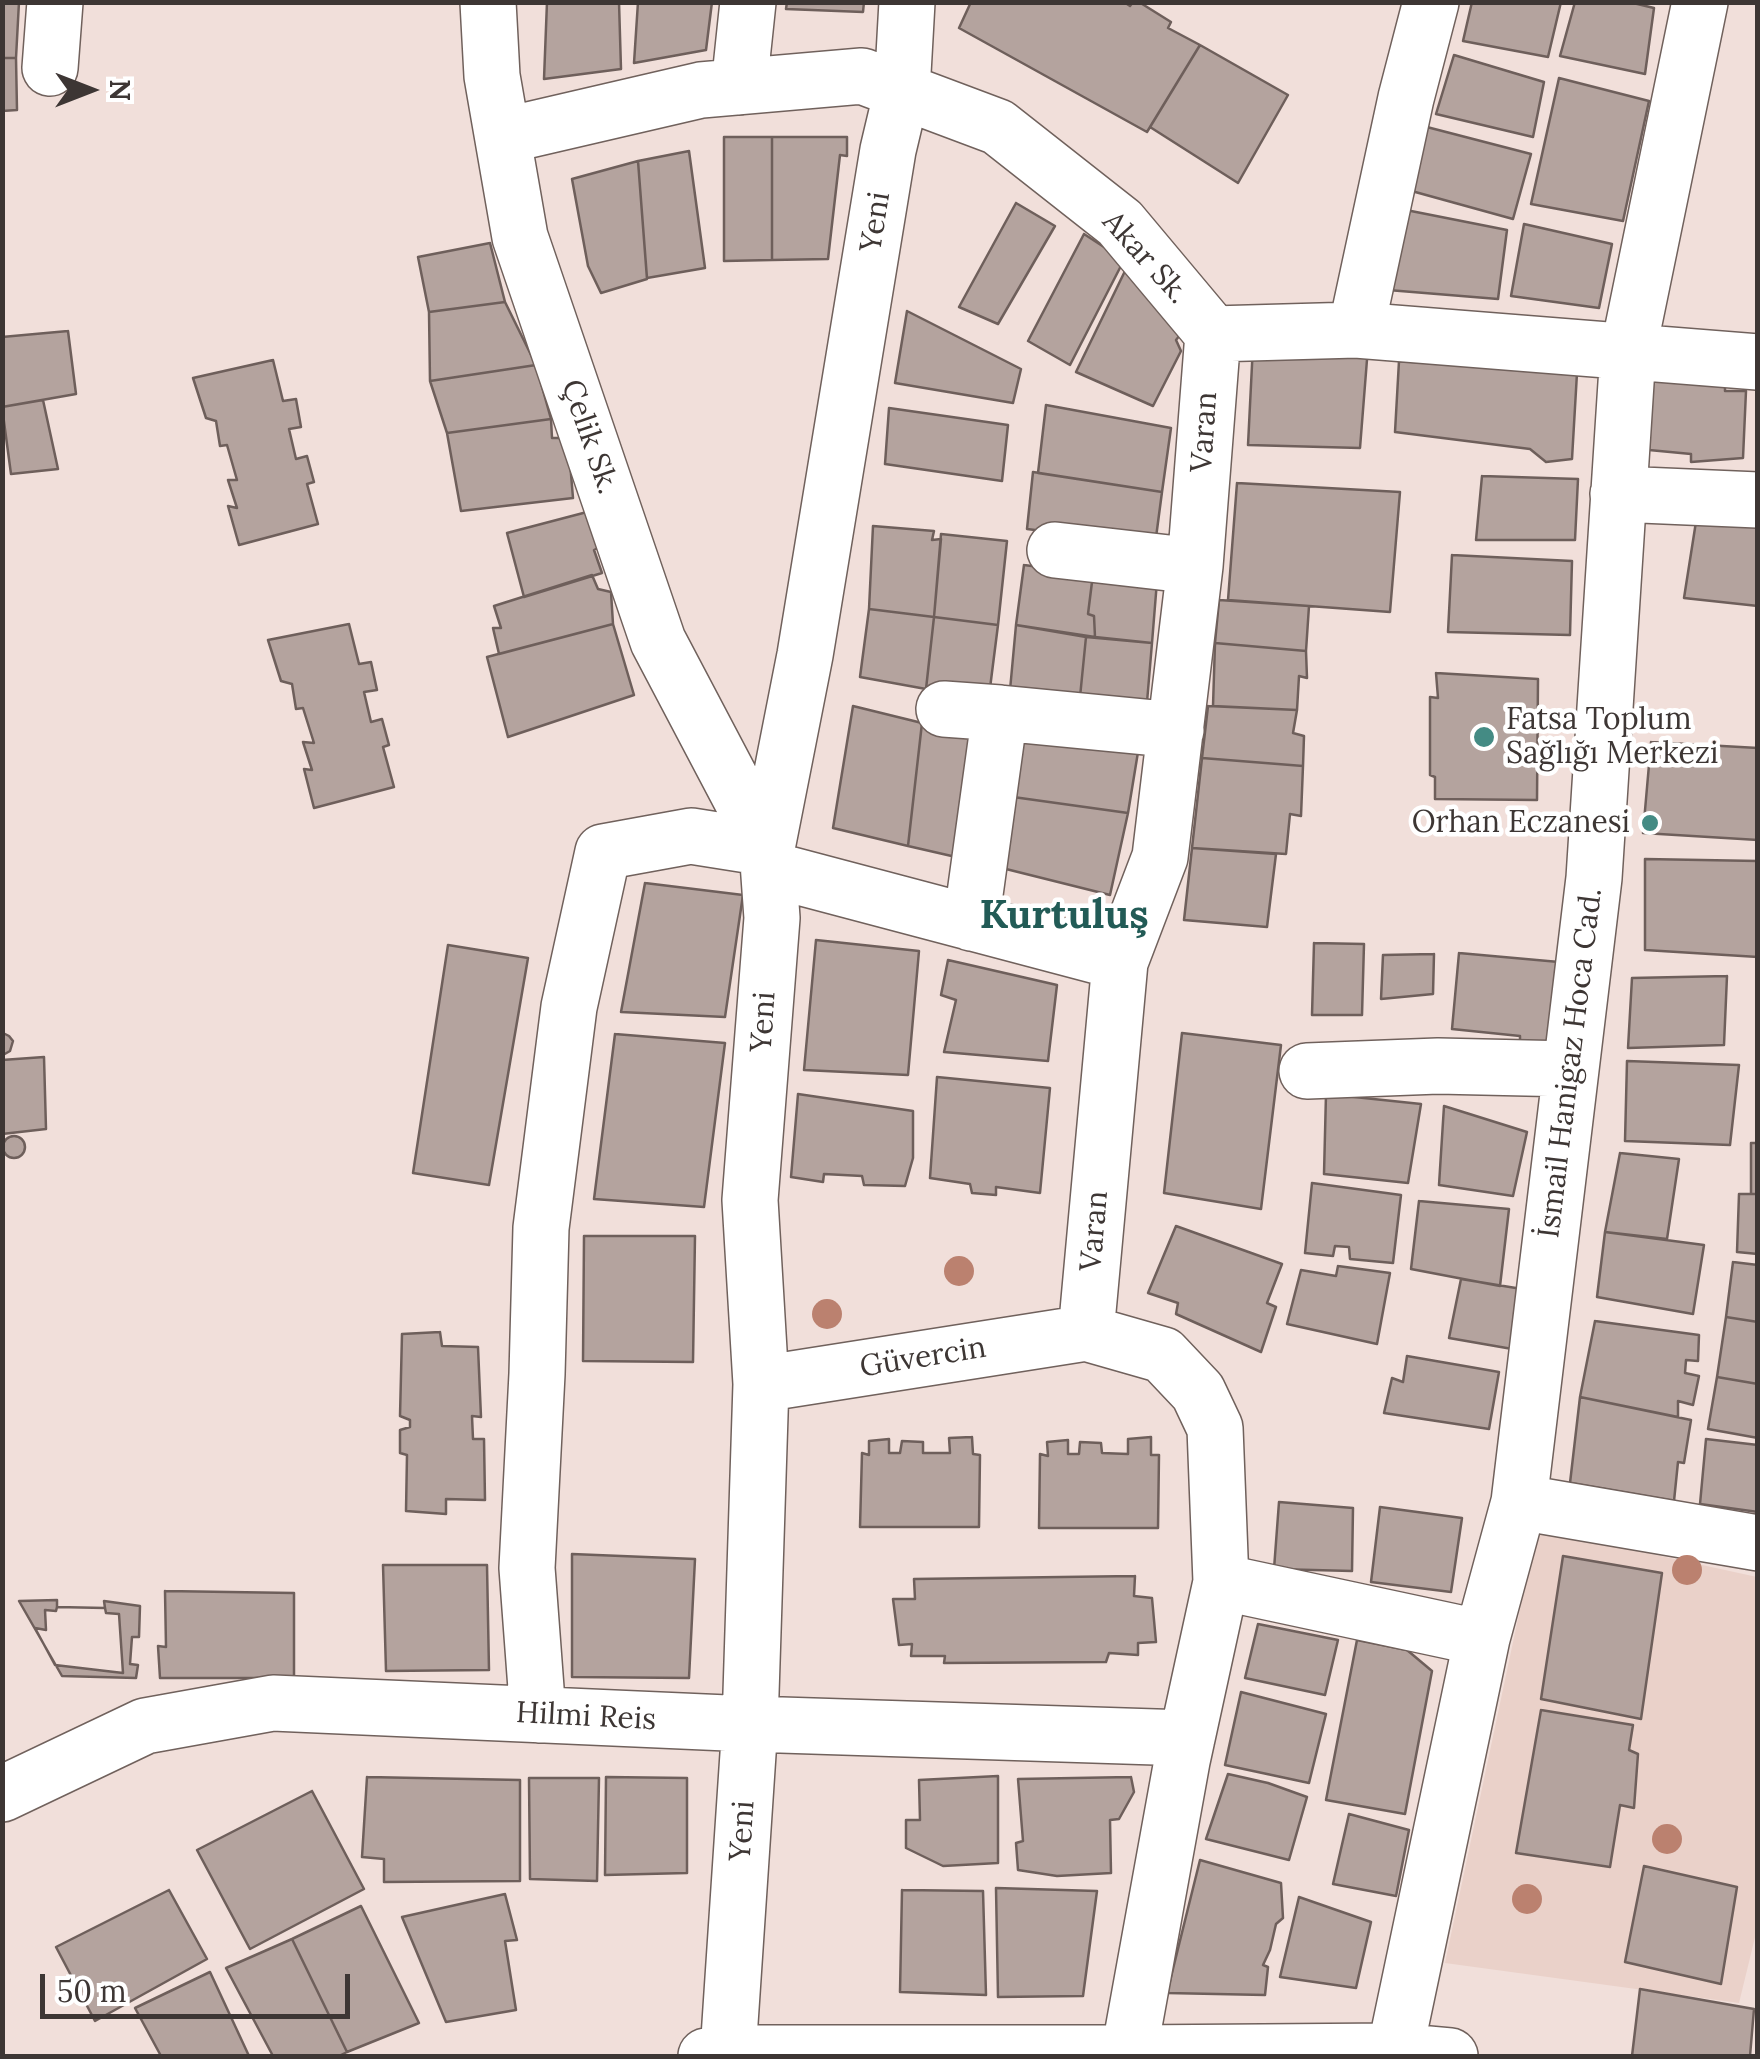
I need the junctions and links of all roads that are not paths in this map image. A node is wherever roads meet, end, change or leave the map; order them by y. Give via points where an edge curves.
1 (56, 2) edge
2 (488, 2) edge
3 (748, 2) edge
4 (907, 2) edge
5 (1431, 2) edge
6 (1700, 2) edge
7 (50, 68) dead end
8 (739, 87) junction
9 (902, 90) junction
10 (502, 136) junction
11 (1356, 330) junction
12 (1212, 334) junction
13 (1628, 352) junction
14 (1758, 362) edge
15 (1618, 494) junction
16 (1758, 500) edge
17 (1055, 550) dead end
18 (1196, 566) junction
19 (944, 710) dead end
20 (1000, 712) junction
21 (1176, 730) junction
22 (768, 859) junction
23 (971, 923) junction
24 (1120, 962) junction
25 (1571, 1069) junction
26 (1307, 1071) dead end
27 (1086, 1332) junction
28 (762, 1384) junction
29 (1519, 1502) junction
30 (1758, 1543) edge
31 (1221, 1582) junction
32 (1482, 1638) junction
33 (538, 1715) junction
34 (750, 1724) junction
35 (1186, 1738) junction
36 (2, 1794) edge
37 (1129, 2054) junction
38 (1395, 2054) edge
39 (717, 2055) edge
40 (1450, 2056) edge

1 - 7 street
2 - 10 street, Çelik Sk.
3 - 8 street
4 - 9 street, Yeni
5 - 11 street
6 - 13 street, İsmail Hanigaz Hoca Cad.
8 - 9 street, Akar Sk. via 862,76
8 - 10 street, Akar Sk.
9 - 12 street, Akar Sk. via 998,127 1120,223
9 - 22 street, Yeni
10 - 22 street, Çelik Sk. via 520,237 658,641
11 - 12 street
11 - 13 street
12 - 18 street, Varan
13 - 14 street
13 - 15 street, İsmail Hanigaz Hoca Cad.
15 - 16 street
15 - 25 street, İsmail Hanigaz Hoca Cad. via 1594,878
17 - 18 street
18 - 21 street, Varan
19 - 20 street
20 - 21 street
20 - 23 street
21 - 24 street, Varan via 1160,857
22 - 23 street
22 - 28 street, Yeni via 772,918 750,1200
22 - 33 street via 691,836 604,852 569,1008 541,1228 527,1568
23 - 24 street
24 - 27 street, Varan
25 - 26 street
25 - 29 street, İsmail Hanigaz Hoca Cad.
27 - 28 street, Güvercin
27 - 31 street via 1163,1356 1198,1392 1215,1428
28 - 34 street, Yeni
29 - 30 street
29 - 32 street, İsmail Hanigaz Hoca Cad.
31 - 32 street
31 - 35 street
32 - 38 street, İsmail Hanigaz Hoca Cad.
33 - 34 street, Hilmi Reis
33 - 36 street, Hilmi Reis via 273,1703 146,1726
34 - 35 street, Hilmi Reis
34 - 39 street, Yeni
35 - 37 street
37 - 38 street
37 - 39 street
38 - 40 street

